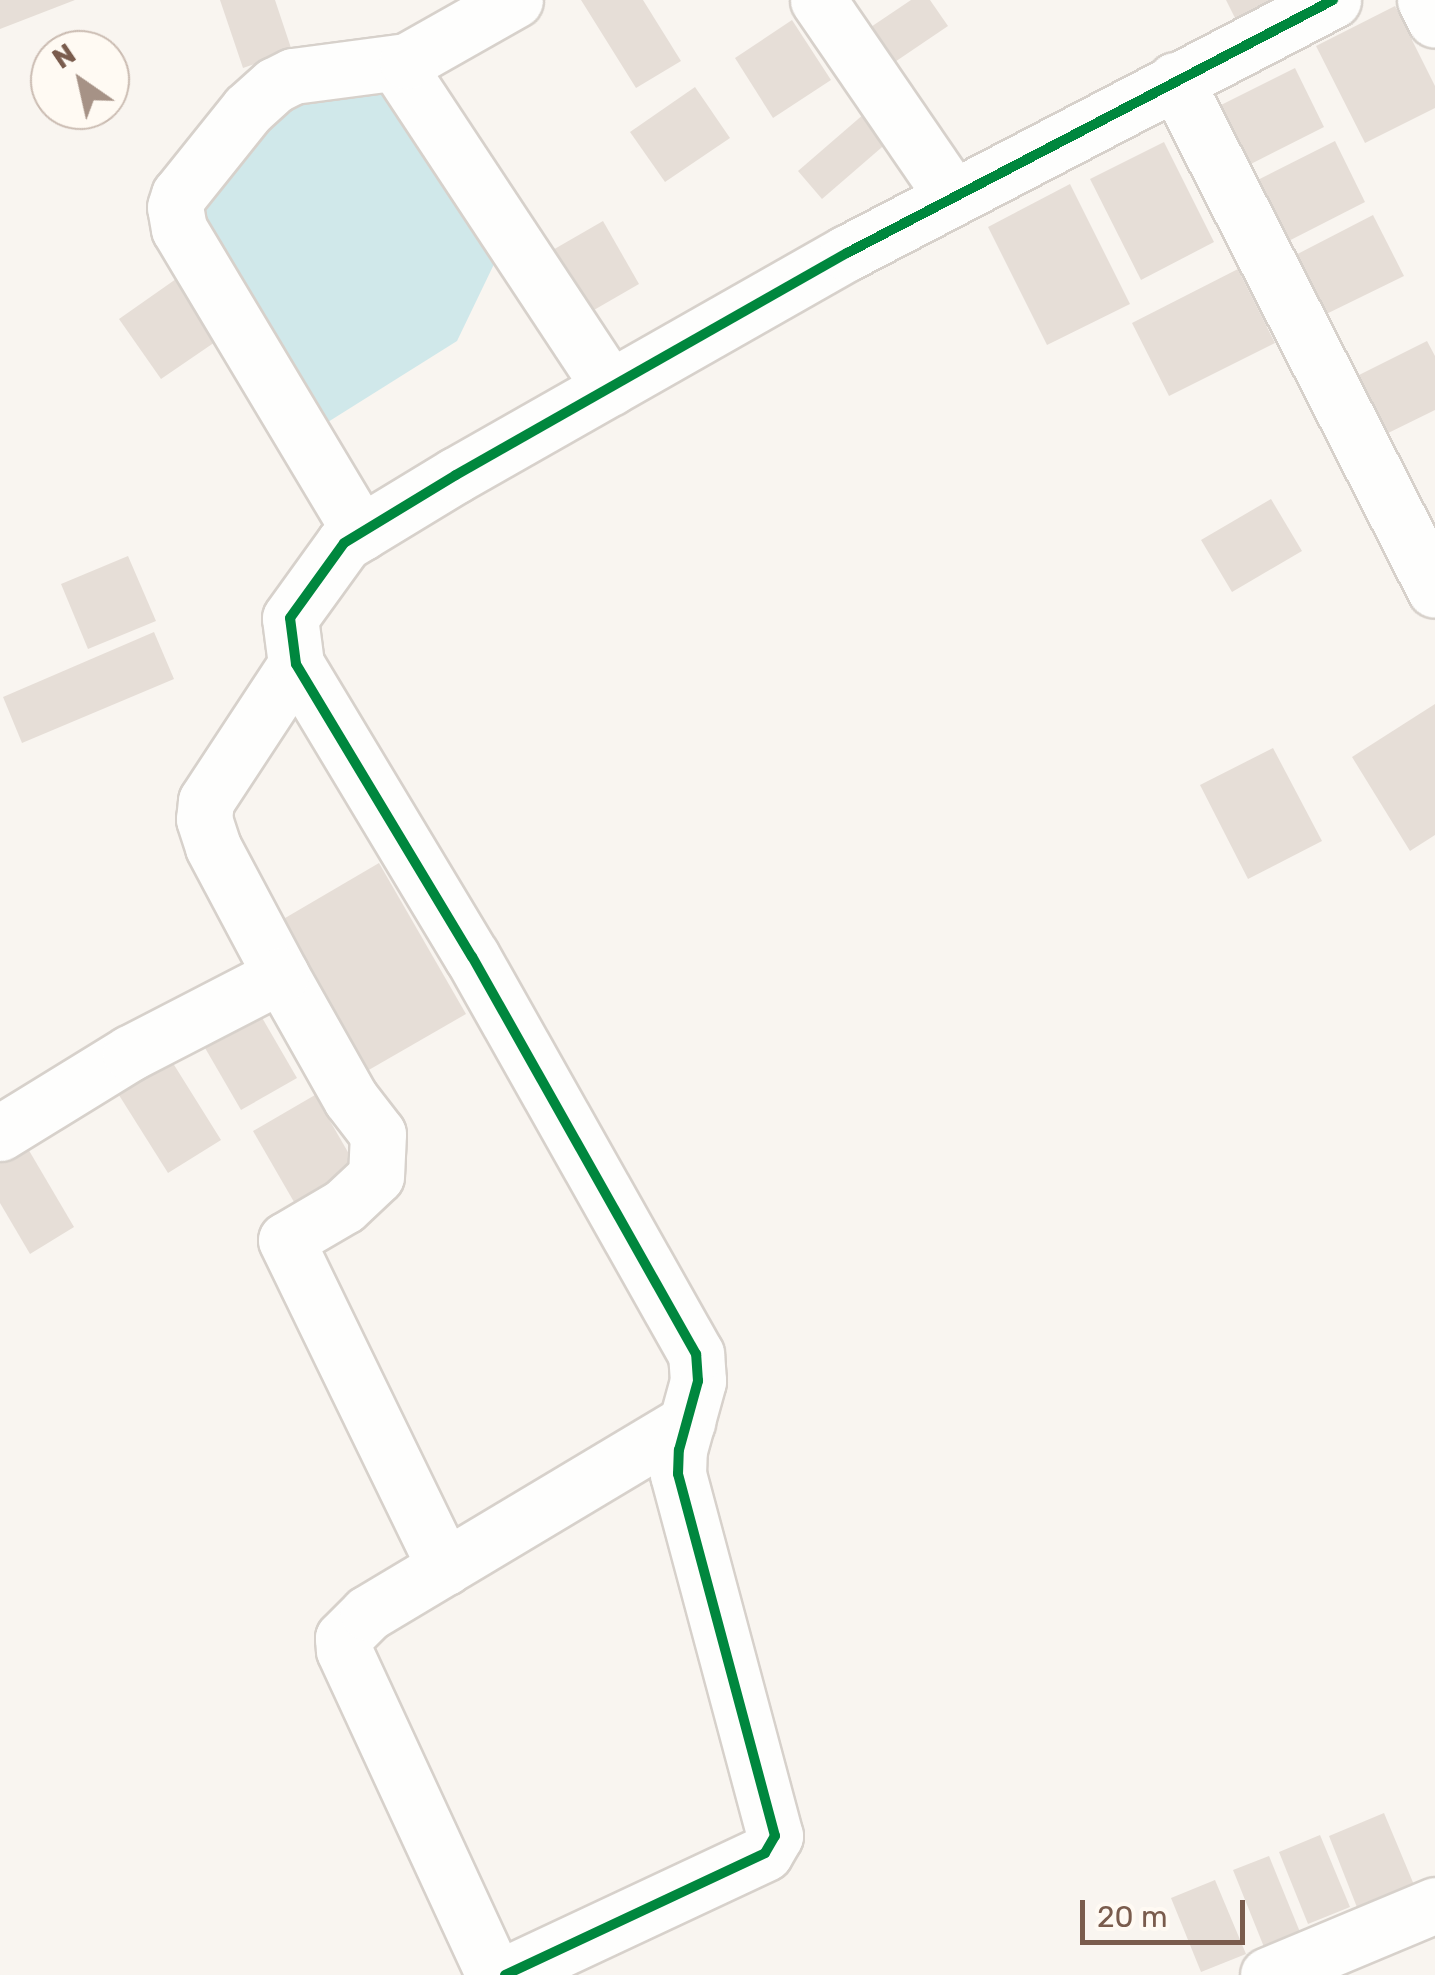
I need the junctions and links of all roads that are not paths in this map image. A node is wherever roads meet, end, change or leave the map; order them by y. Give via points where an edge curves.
1 (515, 0) edge
2 (818, 0) edge
3 (1333, 0) edge
4 (1425, 0) edge
5 (1435, 20) edge
6 (396, 63) junction
7 (1174, 80) junction
8 (952, 196) junction
9 (610, 388) junction
10 (361, 533) junction
11 (1435, 590) edge
12 (296, 664) junction
13 (281, 976) junction
14 (0, 1133) edge
15 (687, 1422) junction
16 (445, 1567) junction
17 (1435, 1905) edge
18 (494, 1975) edge
19 (505, 1975) edge
20 (1268, 1975) edge

1 - 6 street
2 - 8 street
3 - 7 street
4 - 5 street
6 - 9 street
6 - 10 street via 293,76 275,85 248,108 175,206 179,229
7 - 8 street
7 - 11 street
8 - 9 street
9 - 10 street
10 - 12 street via 334,553 290,618
12 - 13 street via 206,801 204,820
12 - 15 street via 472,957 696,1354 698,1381
13 - 14 street via 130,1054
13 - 16 street via 378,1134 376,1176 344,1206 286,1240
15 - 16 street
15 - 19 street via 678,1474 683,1503 775,1836 766,1853
16 - 18 street via 350,1628 344,1650
17 - 20 street

